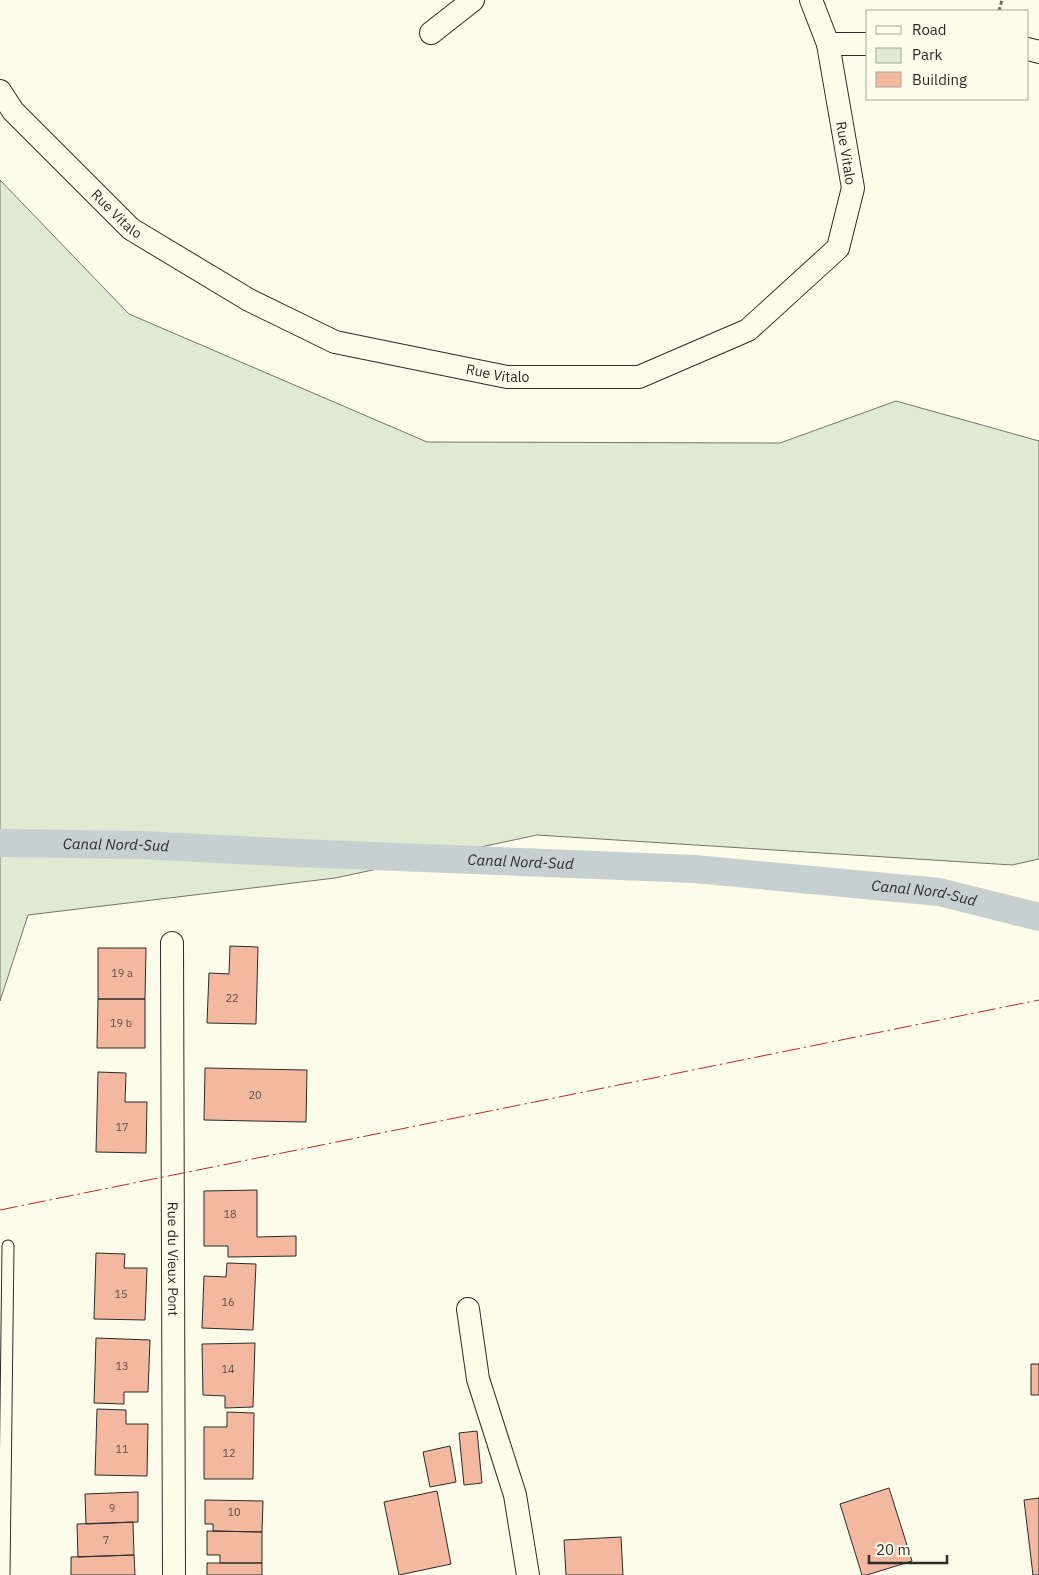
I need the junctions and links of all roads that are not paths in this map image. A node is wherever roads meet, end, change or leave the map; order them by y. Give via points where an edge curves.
1 (473, 0) edge
2 (811, 0) edge
3 (431, 33) dead end
4 (828, 44) junction
5 (866, 44) edge
6 (0, 91) edge
7 (172, 943) dead end
8 (8, 1246) dead end
9 (468, 1309) dead end
10 (4, 1575) edge
11 (174, 1575) edge
12 (528, 1575) edge

1 - 3 street
2 - 4 street, Rue Vitalo
4 - 5 street
4 - 6 street, Rue Vitalo via 853,188 838,248 748,330 639,377 507,377 335,342 249,300 131,229 13,111
7 - 11 street, Rue du Vieux Pont
8 - 10 lane
9 - 12 street via 478,1379 515,1495

